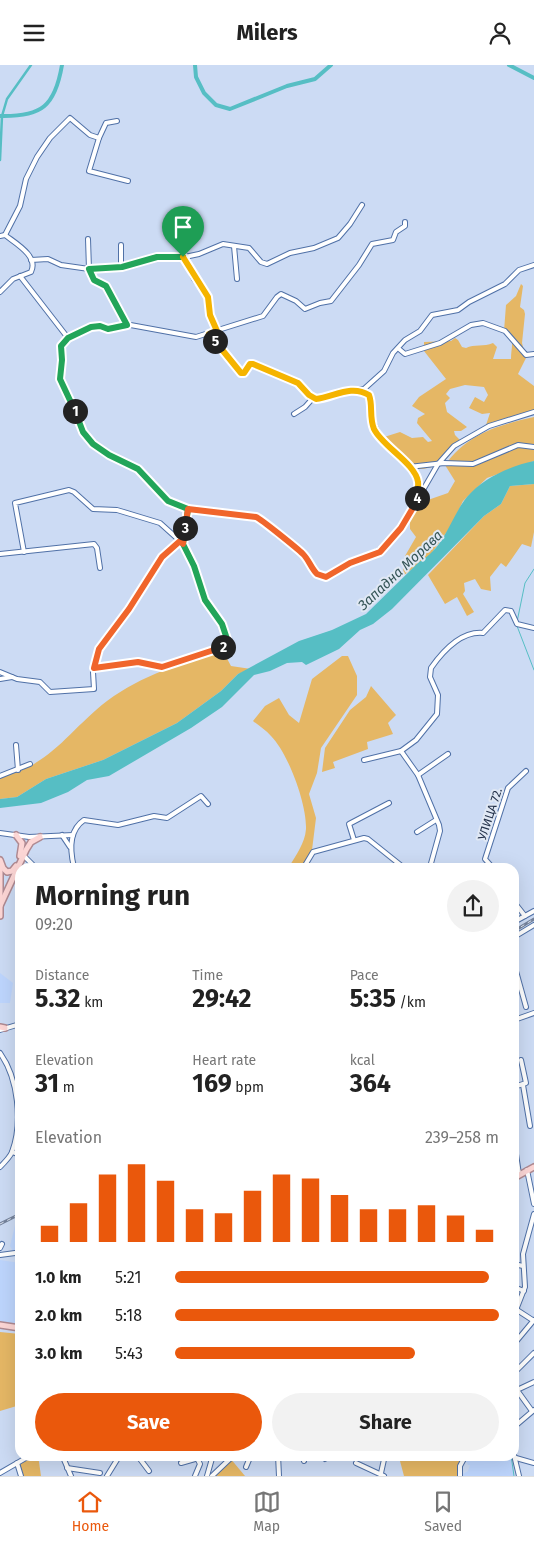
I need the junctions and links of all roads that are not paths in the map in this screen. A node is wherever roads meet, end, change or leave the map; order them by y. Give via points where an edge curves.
1 (117, 121) dead end
2 (99, 138) junction
3 (128, 181) dead end
4 (362, 205) dead end
5 (405, 222) dead end
6 (2, 236) edge
7 (88, 239) dead end
8 (121, 245) dead end
9 (234, 246) junction
10 (183, 257) junction
11 (31, 260) junction
12 (534, 265) edge
13 (122, 267) junction
14 (89, 269) junction
15 (20, 277) junction
16 (237, 279) dead end
17 (0, 291) edge
18 (127, 325) junction
19 (217, 331) junction
20 (209, 334) junction
21 (68, 338) junction
22 (399, 349) junction
23 (534, 354) edge
24 (362, 390) junction
25 (313, 398) junction
26 (534, 412) edge
27 (294, 414) dead end
28 (534, 447) edge
29 (438, 464) junction
30 (410, 467) junction
31 (417, 501) junction
32 (188, 509) junction
33 (181, 542) junction
34 (24, 552) junction
35 (0, 554) edge
36 (100, 568) dead end
37 (534, 628) edge
38 (94, 668) junction
39 (0, 672) edge
40 (12, 677) junction
41 (0, 679) edge
42 (16, 745) dead end
43 (401, 751) junction
44 (448, 754) dead end
45 (364, 760) dead end
46 (30, 764) dead end
47 (18, 770) junction
48 (526, 771) dead end
49 (0, 775) edge
50 (418, 775) junction
51 (208, 803) dead end
52 (389, 803) dead end
53 (436, 820) junction
54 (417, 832) dead end
55 (0, 833) edge
56 (16, 835) junction
57 (62, 835) junction
58 (73, 835) junction
59 (28, 837) junction
60 (40, 837) junction
61 (354, 840) junction
62 (25, 847) junction
63 (70, 847) junction
64 (23, 855) junction
65 (0, 860) edge
66 (17, 863) edge
67 (19, 863) edge
68 (31, 863) edge
69 (73, 863) edge
70 (306, 863) edge
71 (398, 863) edge
72 (431, 863) edge
73 (488, 863) edge
74 (15, 866) edge
75 (15, 873) edge
76 (0, 906) edge
77 (519, 909) edge
78 (534, 911) edge
79 (0, 916) edge
80 (524, 916) junction
81 (519, 919) edge
82 (534, 926) edge
83 (519, 934) edge
84 (519, 982) edge
85 (526, 1007) dead end
86 (534, 1013) edge
87 (519, 1018) edge
88 (15, 1025) edge
89 (2, 1028) edge
90 (0, 1053) edge
91 (521, 1060) dead end
92 (13, 1085) joint
93 (523, 1085) junction
94 (519, 1086) edge
95 (15, 1093) edge
96 (530, 1126) dead end
97 (15, 1139) edge
98 (12, 1152) junction
99 (15, 1153) edge
100 (0, 1167) edge
101 (534, 1167) edge
102 (527, 1170) junction
103 (519, 1174) edge
104 (534, 1204) edge
105 (534, 1214) edge
106 (532, 1230) edge
107 (15, 1253) dead end
108 (0, 1255) edge
109 (519, 1265) edge
110 (523, 1266) junction
111 (519, 1289) edge
112 (524, 1291) junction
113 (519, 1301) edge
114 (519, 1312) edge
115 (534, 1321) edge
116 (0, 1325) edge
117 (15, 1327) edge
118 (519, 1338) edge
119 (534, 1353) edge
120 (519, 1368) edge
121 (534, 1382) edge
122 (519, 1390) edge
123 (519, 1391) edge
124 (533, 1411) edge
125 (519, 1423) edge
126 (519, 1457) edge
127 (20, 1461) edge
128 (64, 1461) edge
129 (116, 1461) edge
130 (142, 1461) edge
131 (192, 1461) edge
132 (198, 1461) edge
133 (210, 1461) edge
134 (228, 1461) edge
135 (248, 1461) edge
136 (278, 1461) edge
137 (384, 1461) edge
138 (462, 1461) edge
139 (516, 1461) edge
140 (17, 1463) junction
141 (181, 1463) dead end
142 (356, 1463) dead end
143 (534, 1463) edge
144 (246, 1467) dead end
145 (67, 1468) junction
146 (149, 1471) dead end
147 (0, 1473) edge
148 (100, 1473) dead end
149 (383, 1475) edge
150 (21, 1476) edge
151 (71, 1476) edge
152 (107, 1476) edge
153 (195, 1476) edge
154 (207, 1476) edge
155 (212, 1476) edge
156 (279, 1476) edge
157 (460, 1476) edge
158 (519, 1476) edge

1 - 2 street via 106,123
2 - 3 street via 90,171
2 - 6 street via 90,135 70,118 50,138 26,179 20,206
4 - 9 street via 338,238 267,264 249,248
5 - 19 street via 391,241 372,244 331,301 306,309 286,295 280,295 265,315
6 - 11 street via 22,248
7 - 14 street
8 - 13 street
9 - 10 street via 223,244
9 - 16 street
10 - 13 street via 157,257
10 - 19 street via 208,297 210,315
11 - 14 street via 48,259 61,265
11 - 15 street via 32,271
12 - 22 street via 458,310 432,315 420,331 405,340
13 - 14 street
14 - 18 street via 94,280 106,286
15 - 17 street
15 - 21 street
18 - 20 street via 191,337
18 - 21 street via 108,329 91,327
19 - 20 street
20 - 25 street via 241,373 253,364 298,383
21 - 32 street via 60,348 59,377 84,434 104,452 141,471 168,501
22 - 23 street via 405,354 429,347 461,329 483,323 505,331 526,355
22 - 24 street via 389,358 384,371
24 - 25 street
24 - 30 street via 370,396 371,421 379,437
25 - 27 street
26 - 29 street via 512,417 472,434 454,446
28 - 29 street via 518,445 472,464
29 - 30 street
29 - 31 street
30 - 31 street via 418,481
31 - 32 street via 401,528 380,552 323,577 315,573 304,554 263,520 248,515
32 - 33 street
33 - 34 street via 160,523 117,510 93,509 69,490 15,503
33 - 38 street via 162,557 99,649
33 - 38 street via 194,566 205,600 222,624 229,645 162,667 138,662
34 - 35 street
34 - 36 street via 94,544
37 - 43 street via 518,624 511,611 505,609 483,633 473,632 455,642 430,671 438,695 437,713 416,740
38 - 40 street via 95,687 92,690 50,692 40,682
39 - 40 street
40 - 41 street
42 - 47 street
43 - 45 street
43 - 50 street
44 - 50 street
46 - 47 street
47 - 49 street
48 - 73 street, УЛИЦА 72. via 508,788 494,837 485,855
50 - 53 street
51 - 58 street via 201,797 167,818 154,816 118,825 84,820
52 - 61 street via 349,824
53 - 54 street
53 - 72 street via 440,831
55 - 56 street
56 - 59 street
56 - 62 main road
57 - 58 street
57 - 60 street
57 - 63 street
58 - 63 street
59 - 60 street
59 - 62 main road
60 - 62 main road
61 - 70 street via 313,851
61 - 71 street via 368,839
62 - 64 main road
62 - 66 main road
63 - 69 street
64 - 67 main road
64 - 68 street
65 - 74 main road via 4,870 12,871
65 - 76 main road
75 - 76 main road
76 - 79 main road
77 - 80 street
78 - 80 street
80 - 81 street
82 - 83 street
84 - 85 street
86 - 87 street
88 - 89 street
90 - 92 street via 8,1065
91 - 93 street via 526,1080
92 - 95 street
93 - 94 street
93 - 96 street
97 - 98 street
98 - 99 street
98 - 100 street
101 - 102 main road
102 - 103 main road
102 - 104 street
105 - 106 street
106 - 110 street via 523,1254
107 - 108 street
109 - 110 street
110 - 112 street
111 - 112 street
112 - 113 street
114 - 115 street
115 - 118 street
116 - 117 main road
119 - 120 street
121 - 122 street
123 - 124 street
124 - 125 street
126 - 143 street
127 - 140 street
128 - 145 street
129 - 152 street
130 - 146 street
131 - 141 street
132 - 153 street
133 - 154 street
134 - 155 street
135 - 144 street
136 - 156 street
137 - 149 street
138 - 157 street
139 - 158 street
140 - 147 street
140 - 150 street
142 - 149 street
145 - 148 street
145 - 151 street

